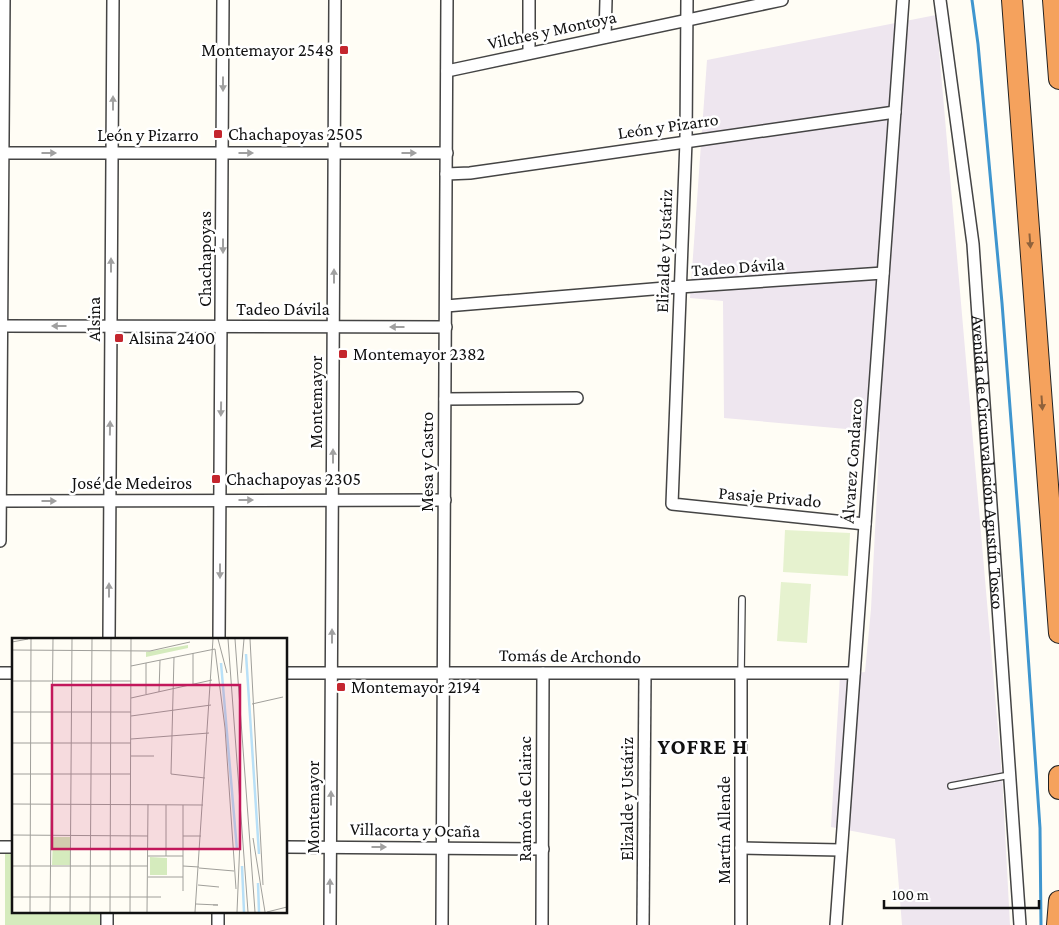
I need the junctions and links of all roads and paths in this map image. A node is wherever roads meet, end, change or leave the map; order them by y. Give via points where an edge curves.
1 (4, 0) edge
2 (113, 0) edge
3 (223, 0) edge
4 (334, 0) edge
5 (447, 0) edge
6 (529, 0) edge
7 (606, 0) edge
8 (687, 0) edge
9 (782, 0) edge
10 (903, 0) edge
11 (940, 0) edge
12 (1000, 0) edge
13 (1012, 0) edge
14 (1053, 0) edge
15 (688, 20) junction
16 (605, 37) junction
17 (1058, 50) edge
18 (529, 53) junction
19 (447, 71) junction
20 (1059, 79) edge
21 (895, 112) junction
22 (686, 141) junction
23 (2, 153) edge
24 (112, 153) junction
25 (223, 153) junction
26 (334, 153) junction
27 (447, 153) junction
28 (446, 174) junction
29 (1028, 209) junction
30 (883, 273) junction
31 (680, 288) junction
32 (446, 306) junction
33 (1, 326) edge
34 (111, 326) junction
35 (222, 326) junction
36 (334, 327) junction
37 (446, 327) junction
38 (576, 398) dead end
39 (445, 399) junction
40 (220, 500) junction
41 (333, 500) junction
42 (445, 500) junction
43 (0, 501) edge
44 (110, 501) junction
45 (672, 504) joint
46 (865, 524) junction
47 (0, 540) edge
48 (742, 599) dead end
49 (1059, 633) edge
50 (109, 638) edge
51 (219, 638) edge
52 (288, 672) edge
53 (332, 672) junction
54 (444, 672) junction
55 (543, 673) junction
56 (645, 674) junction
57 (741, 674) junction
58 (854, 674) junction
59 (1010, 775) junction
60 (1059, 776) edge
61 (951, 786) dead end
62 (1059, 788) edge
63 (288, 847) edge
64 (330, 847) junction
65 (443, 847) junction
66 (741, 848) junction
67 (543, 849) junction
68 (841, 850) junction
69 (1059, 901) edge
70 (107, 912) edge
71 (218, 912) edge
72 (107, 925) edge
73 (218, 925) edge
74 (330, 925) edge
75 (442, 925) edge
76 (542, 925) edge
77 (643, 925) edge
78 (741, 925) edge
79 (836, 925) edge
80 (1020, 925) edge
81 (1057, 925) edge

1 - 23 street
24 -> 2 street, Alsina
3 -> 25 street, Chachapoyas
4 - 26 street, Montemayor
5 - 19 street, Mesa y Castro
6 - 18 street
7 - 16 street
8 - 15 street, Elizalde y Ustáriz
9 - 15 street, Vilches y Montoya
10 - 21 street, Álvarez Condarco
11 - 59 street, Avenida de Circunvalación Agustín Tosco via 974,244
12 - 29 highway via 1012,131
13 - 29 highway
14 - 17 highway
15 - 16 street, Vilches y Montoya
15 - 22 street, Elizalde y Ustáriz
16 - 18 street, Vilches y Montoya
17 - 20 highway
18 - 19 street, Vilches y Montoya
19 - 27 street, Mesa y Castro
21 - 22 street, León y Pizarro
21 - 30 street, Álvarez Condarco
22 - 28 street, León y Pizarro
22 - 31 street, Elizalde y Ustáriz
23 -> 24 street, León y Pizarro
23 - 33 street
24 - 25 street, León y Pizarro
34 -> 24 street, Alsina
25 -> 26 street, León y Pizarro
25 -> 35 street, Chachapoyas
26 -> 27 street, León y Pizarro
36 -> 26 street, Montemayor
27 - 28 street, Mesa y Castro
28 - 32 street, Mesa y Castro
29 -> 49 highway
30 - 31 street, Tadeo Dávila
30 - 46 street, Álvarez Condarco
31 - 32 street, Tadeo Dávila
31 - 45 street, Elizalde y Ustáriz
32 - 37 street, Mesa y Castro
34 -> 33 street, Tadeo Dávila
33 - 43 street
34 - 35 street, Tadeo Dávila
44 -> 34 street, Alsina
35 - 36 street, Tadeo Dávila
35 -> 40 street, Chachapoyas
37 -> 36 street, Tadeo Dávila
41 -> 36 street, Montemayor
37 - 39 street, Mesa y Castro
38 - 39 street
39 - 42 street, Mesa y Castro
40 -> 41 street, José de Medeiros
40 - 44 street, José de Medeiros
40 -> 51 street, Chachapoyas
41 - 42 street, José de Medeiros
53 -> 41 street, Montemayor
42 - 54 street, Mesa y Castro
43 -> 44 street, José de Medeiros
43 - 47 street
50 -> 44 street, Alsina
45 - 46 street, Pasaje Privado
46 - 58 street, Álvarez Condarco
48 - 57 lane
52 - 53 street, Tomás de Archondo
53 - 54 street, Tomás de Archondo
64 -> 53 street, Montemayor
54 - 55 street, Tomás de Archondo
54 - 65 street, Mesa y Castro
55 - 56 street, Tomás de Archondo
55 - 67 street, Ramón de Clairac
56 - 57 street, Tomás de Archondo
56 - 77 street, Elizalde y Ustáriz
57 - 58 street, Tomás de Archondo
57 - 66 street, Martín Allende
58 - 68 street, Álvarez Condarco
59 - 61 lane
59 - 80 street, Avenida de Circunvalación Agustín Tosco
60 - 62 highway
63 - 64 street, Villacorta y Ocaña
64 -> 65 street, Villacorta y Ocaña
74 -> 64 street, Montemayor
65 - 67 street, Villacorta y Ocaña
65 - 75 street, Mesa y Castro
66 - 68 street
66 - 78 street, Martín Allende
67 - 76 street, Ramón de Clairac
68 - 79 street, Álvarez Condarco
69 - 81 highway
70 - 72 street
71 - 73 street

